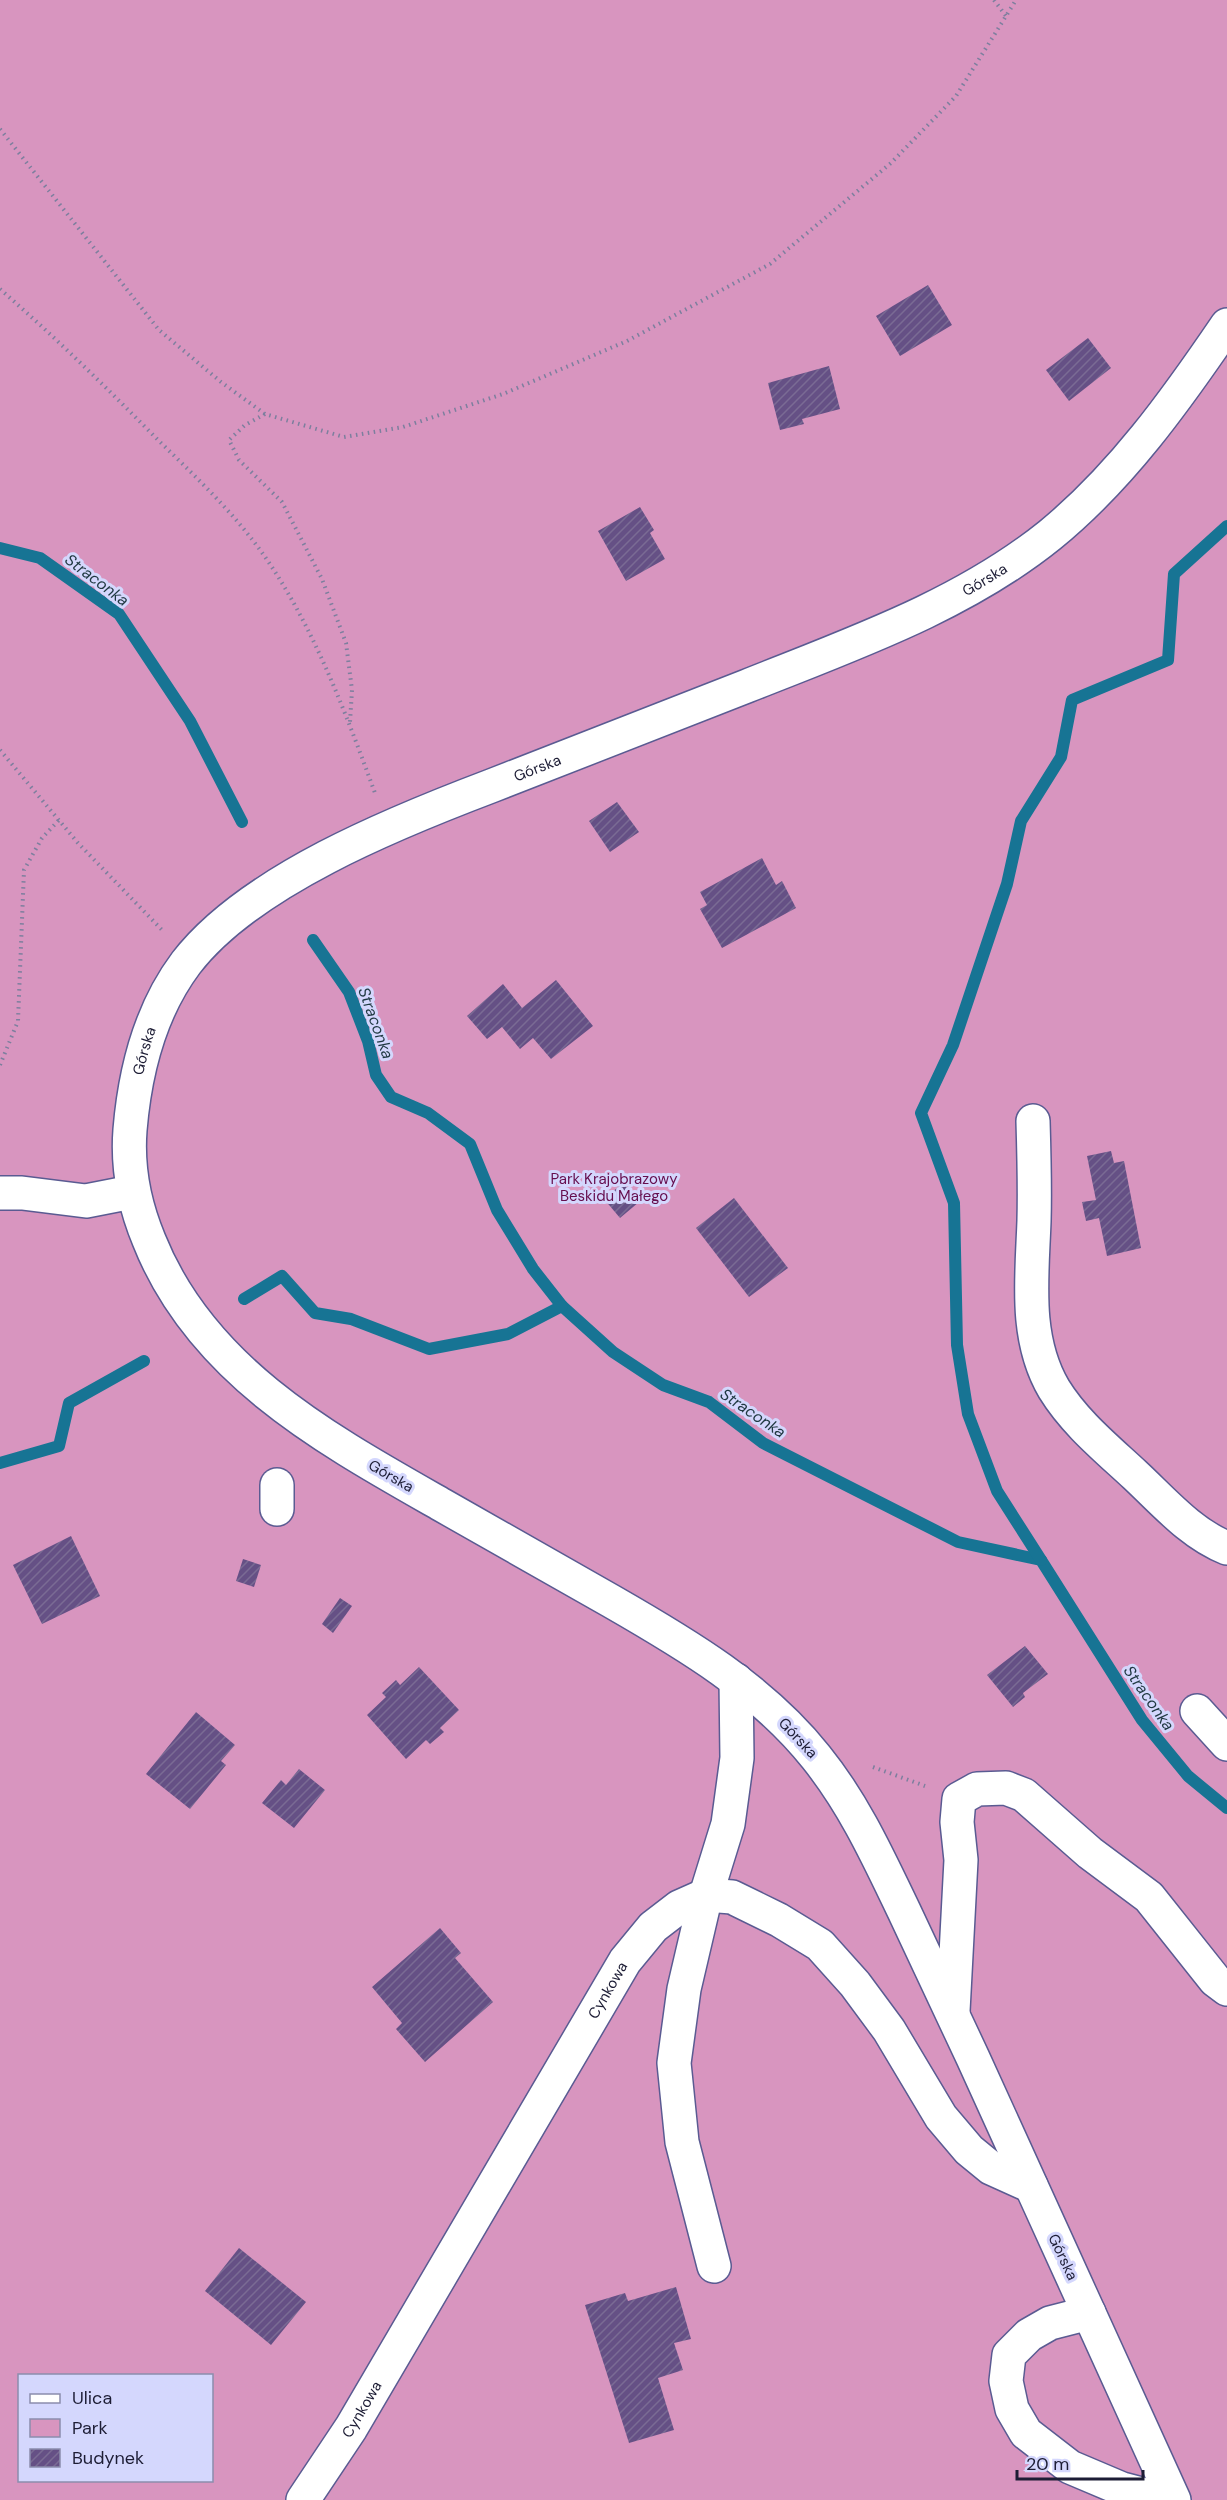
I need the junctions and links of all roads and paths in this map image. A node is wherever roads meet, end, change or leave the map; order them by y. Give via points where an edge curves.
1 (994, 0) edge
2 (1016, 0) edge
3 (1006, 16) junction
4 (0, 129) edge
5 (0, 289) edge
6 (1227, 325) edge
7 (265, 414) junction
8 (350, 723) junction
9 (0, 750) edge
10 (59, 820) junction
11 (388, 829) junction
12 (190, 958) junction
13 (0, 1065) edge
14 (1033, 1121) dead end
15 (132, 1192) junction
16 (0, 1193) edge
17 (1227, 1548) edge
18 (736, 1680) junction
19 (1197, 1711) dead end
20 (1227, 1744) edge
21 (871, 1766) dead end
22 (959, 1799) junction
23 (706, 1894) junction
24 (1227, 1989) edge
25 (952, 2013) junction
26 (1031, 2186) junction
27 (714, 2266) dead end
28 (1089, 2313) junction
29 (303, 2500) edge
30 (1164, 2500) edge
31 (1174, 2500) edge

1 - 3 path
2 - 3 path
3 - 7 path via 956,96 907,147 760,270 627,341 503,394 403,427 344,436
4 - 7 path via 159,330
5 - 8 path via 128,409 213,495 262,554 298,611
6 - 11 street, Górska via 1178,397 1098,491 1053,533 998,573 886,631
7 - 8 path via 229,440 239,460 282,502 322,579 346,643 352,690
8 - 11 path
9 - 10 path
10 - 12 path
10 - 13 path via 42,838 24,870 18,1021
11 - 12 street, Górska via 266,893 214,933
12 - 15 street, Górska via 158,1010 143,1053 129,1144
14 - 17 street via 1031,1307 1038,1354 1054,1389 1077,1421 1180,1517
15 - 16 street via 86,1202
15 - 18 street, Górska via 168,1283 205,1335 256,1384 356,1456 670,1635
18 - 23 street via 736,1758 728,1824
18 - 25 street, Górska via 792,1729 844,1794
19 - 20 street
21 - 22 path
22 - 24 street via 977,1789 1006,1788 1024,1795 1090,1853 1149,1897 1215,1980
22 - 25 street, Górska via 957,1822 962,1860
23 - 26 street via 732,1897 820,1945 889,2030 941,2117 969,2150 991,2168
23 - 27 street via 684,1989 674,2063 682,2142
23 - 29 street, Cynkowa via 652,1927 625,1961 351,2428
25 - 26 street, Górska
26 - 28 street, Górska
28 - 30 street via 1043,2327 1009,2355 1006,2381 1012,2409 1026,2433 1070,2467 1122,2489
28 - 31 street, Górska

